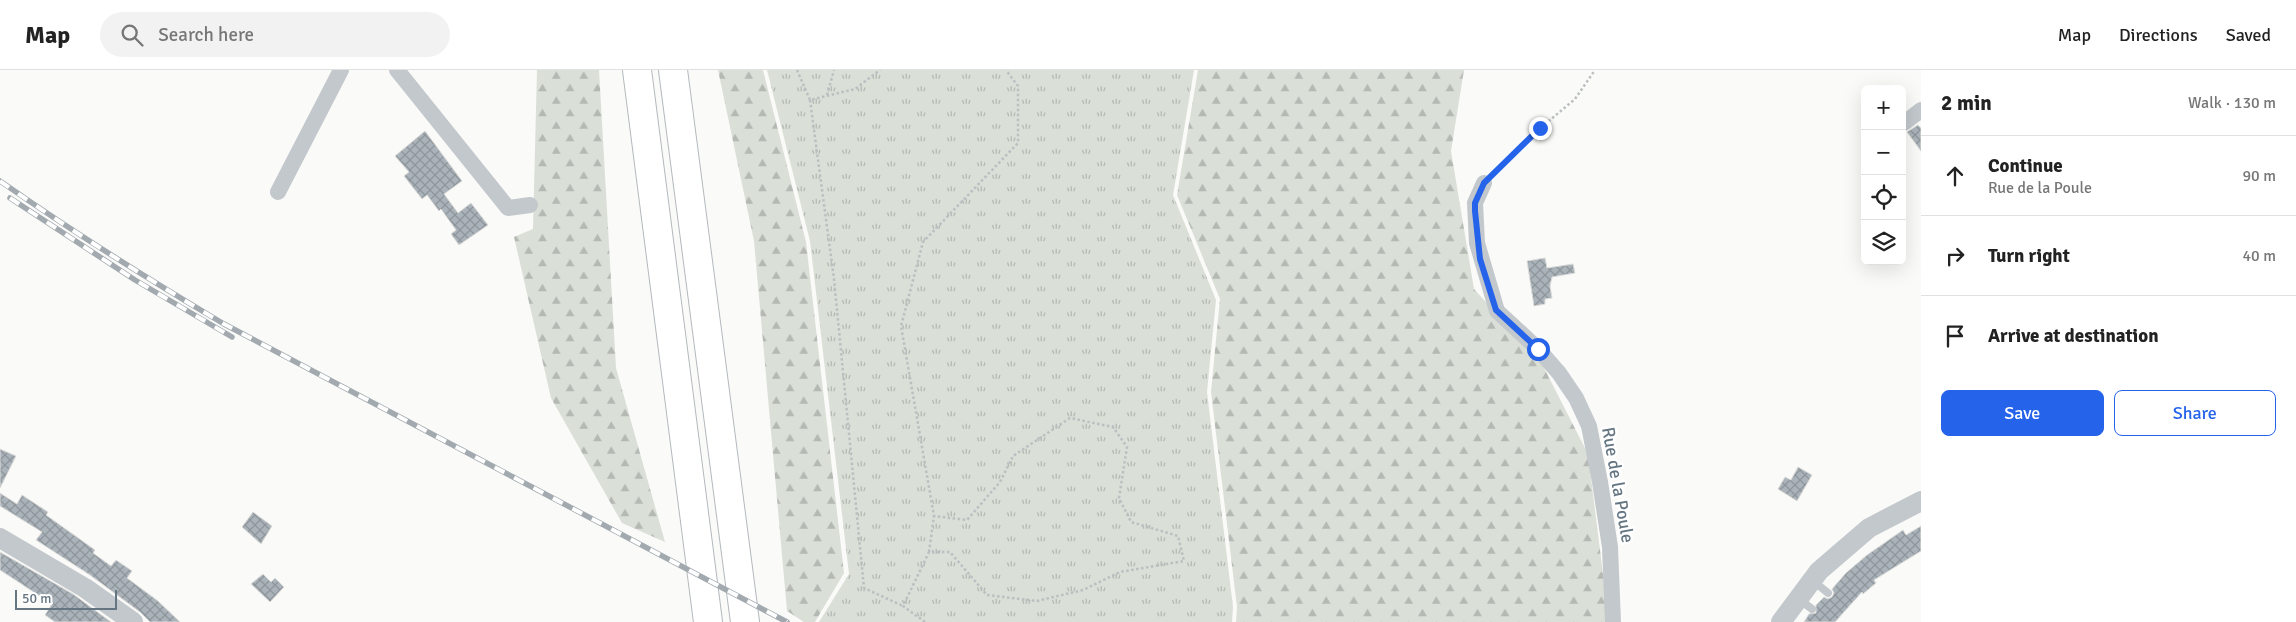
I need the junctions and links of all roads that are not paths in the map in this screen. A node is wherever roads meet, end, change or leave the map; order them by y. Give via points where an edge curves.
1 (341, 70) edge
2 (397, 70) edge
3 (636, 70) edge
4 (673, 70) edge
5 (1921, 110) edge
6 (1906, 121) edge
7 (1484, 183) road end
8 (278, 192) dead end
9 (530, 205) dead end
10 (1921, 501) edge
11 (0, 538) edge
12 (1812, 580) junction
13 (1828, 593) dead end
14 (132, 622) edge
15 (708, 622) edge
16 (745, 622) edge
17 (1613, 622) edge
18 (1780, 622) edge

1 - 8 street
2 - 9 street via 508,208
3 - 15 highway
4 - 16 highway
5 - 6 street
7 - 17 street, Rue de la Poule via 1475,203 1477,243 1496,310 1559,373 1589,426 1610,547
10 - 12 street via 1869,528
11 - 14 street via 85,588
12 - 13 lane
12 - 18 street via 1805,604

